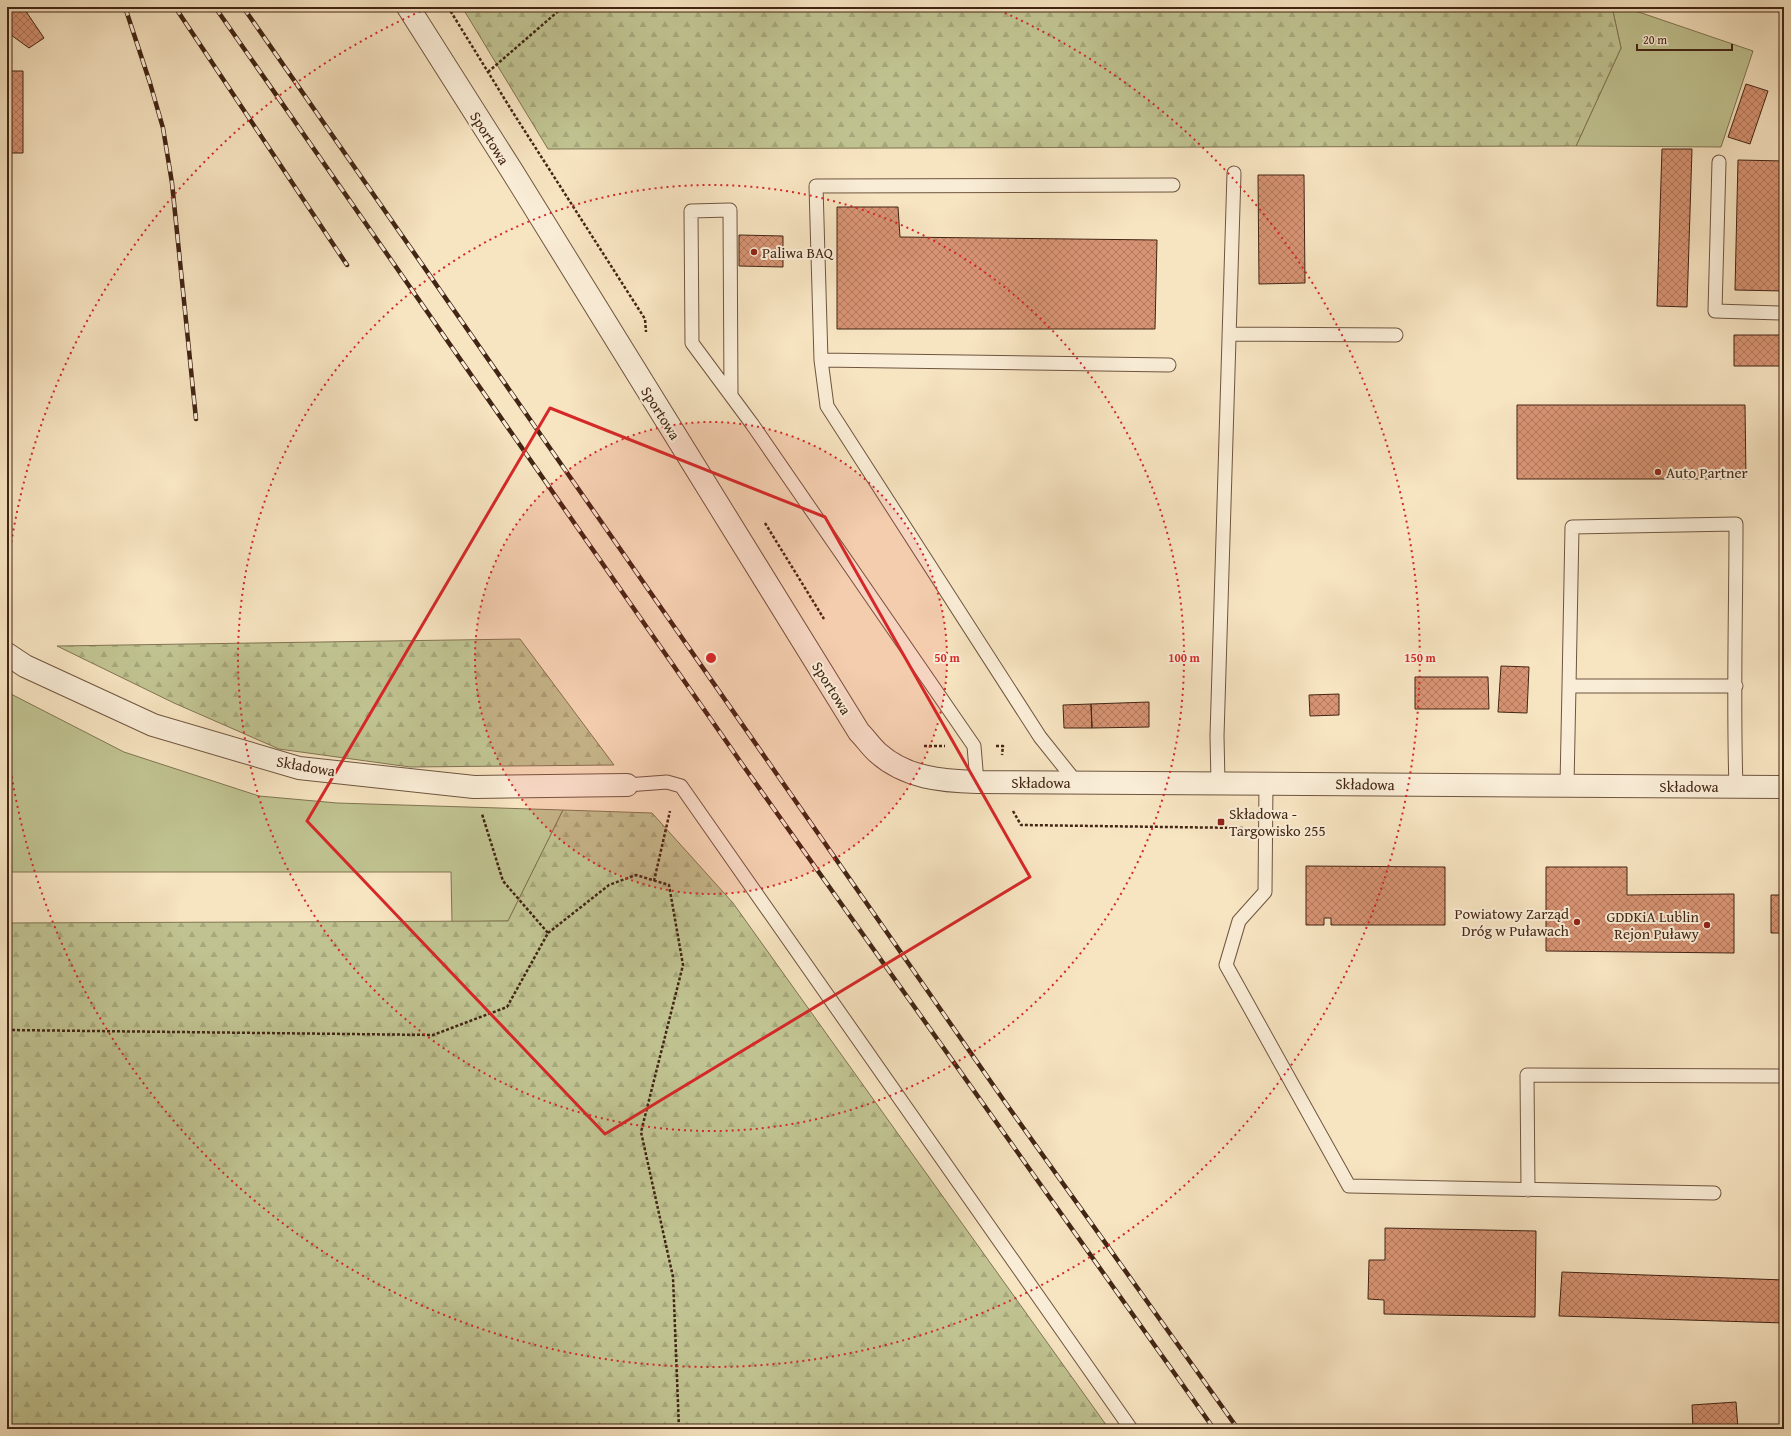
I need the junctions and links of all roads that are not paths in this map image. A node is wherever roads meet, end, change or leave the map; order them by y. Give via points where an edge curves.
1 (408, 7) edge
2 (1719, 162) dead end
3 (1234, 173) dead end
4 (1173, 185) dead end
5 (1784, 313) edge
6 (1229, 334) junction
7 (1396, 335) dead end
8 (821, 360) junction
9 (1169, 365) dead end
10 (731, 394) junction
11 (7, 654) edge
12 (1569, 686) junction
13 (1736, 686) junction
14 (946, 781) joint
15 (978, 782) junction
16 (1076, 782) junction
17 (1218, 783) junction
18 (1266, 783) junction
19 (627, 785) joint
20 (1567, 786) junction
21 (1736, 787) junction
22 (1784, 787) edge
23 (1784, 1076) edge
24 (1528, 1190) junction
25 (1714, 1193) dead end
26 (1131, 1429) edge

1 - 14 street, Sportowa via 860,732 878,754 899,768 922,777
2 - 5 lane via 1715,311
3 - 6 lane
4 - 8 lane via 816,186
6 - 7 lane
6 - 17 lane via 1217,736
8 - 9 lane
8 - 16 lane via 827,406 1040,737
10 - 10 lane via 692,343 691,211 730,210
10 - 15 lane via 974,746
11 - 19 street, Składowa via 25,666 153,725 299,768 474,786
12 - 13 lane
12 - 13 lane via 1572,527 1736,524
12 - 20 lane
13 - 21 lane
14 - 15 street, Składowa
15 - 16 street, Składowa
16 - 17 street, Składowa
17 - 18 street, Składowa
18 - 20 street, Składowa
18 - 24 lane via 1265,892 1239,921 1226,965 1348,1186
19 - 26 lane via 667,782 681,786
20 - 21 street, Składowa
21 - 22 street, Składowa
23 - 24 lane via 1527,1075
24 - 25 lane

